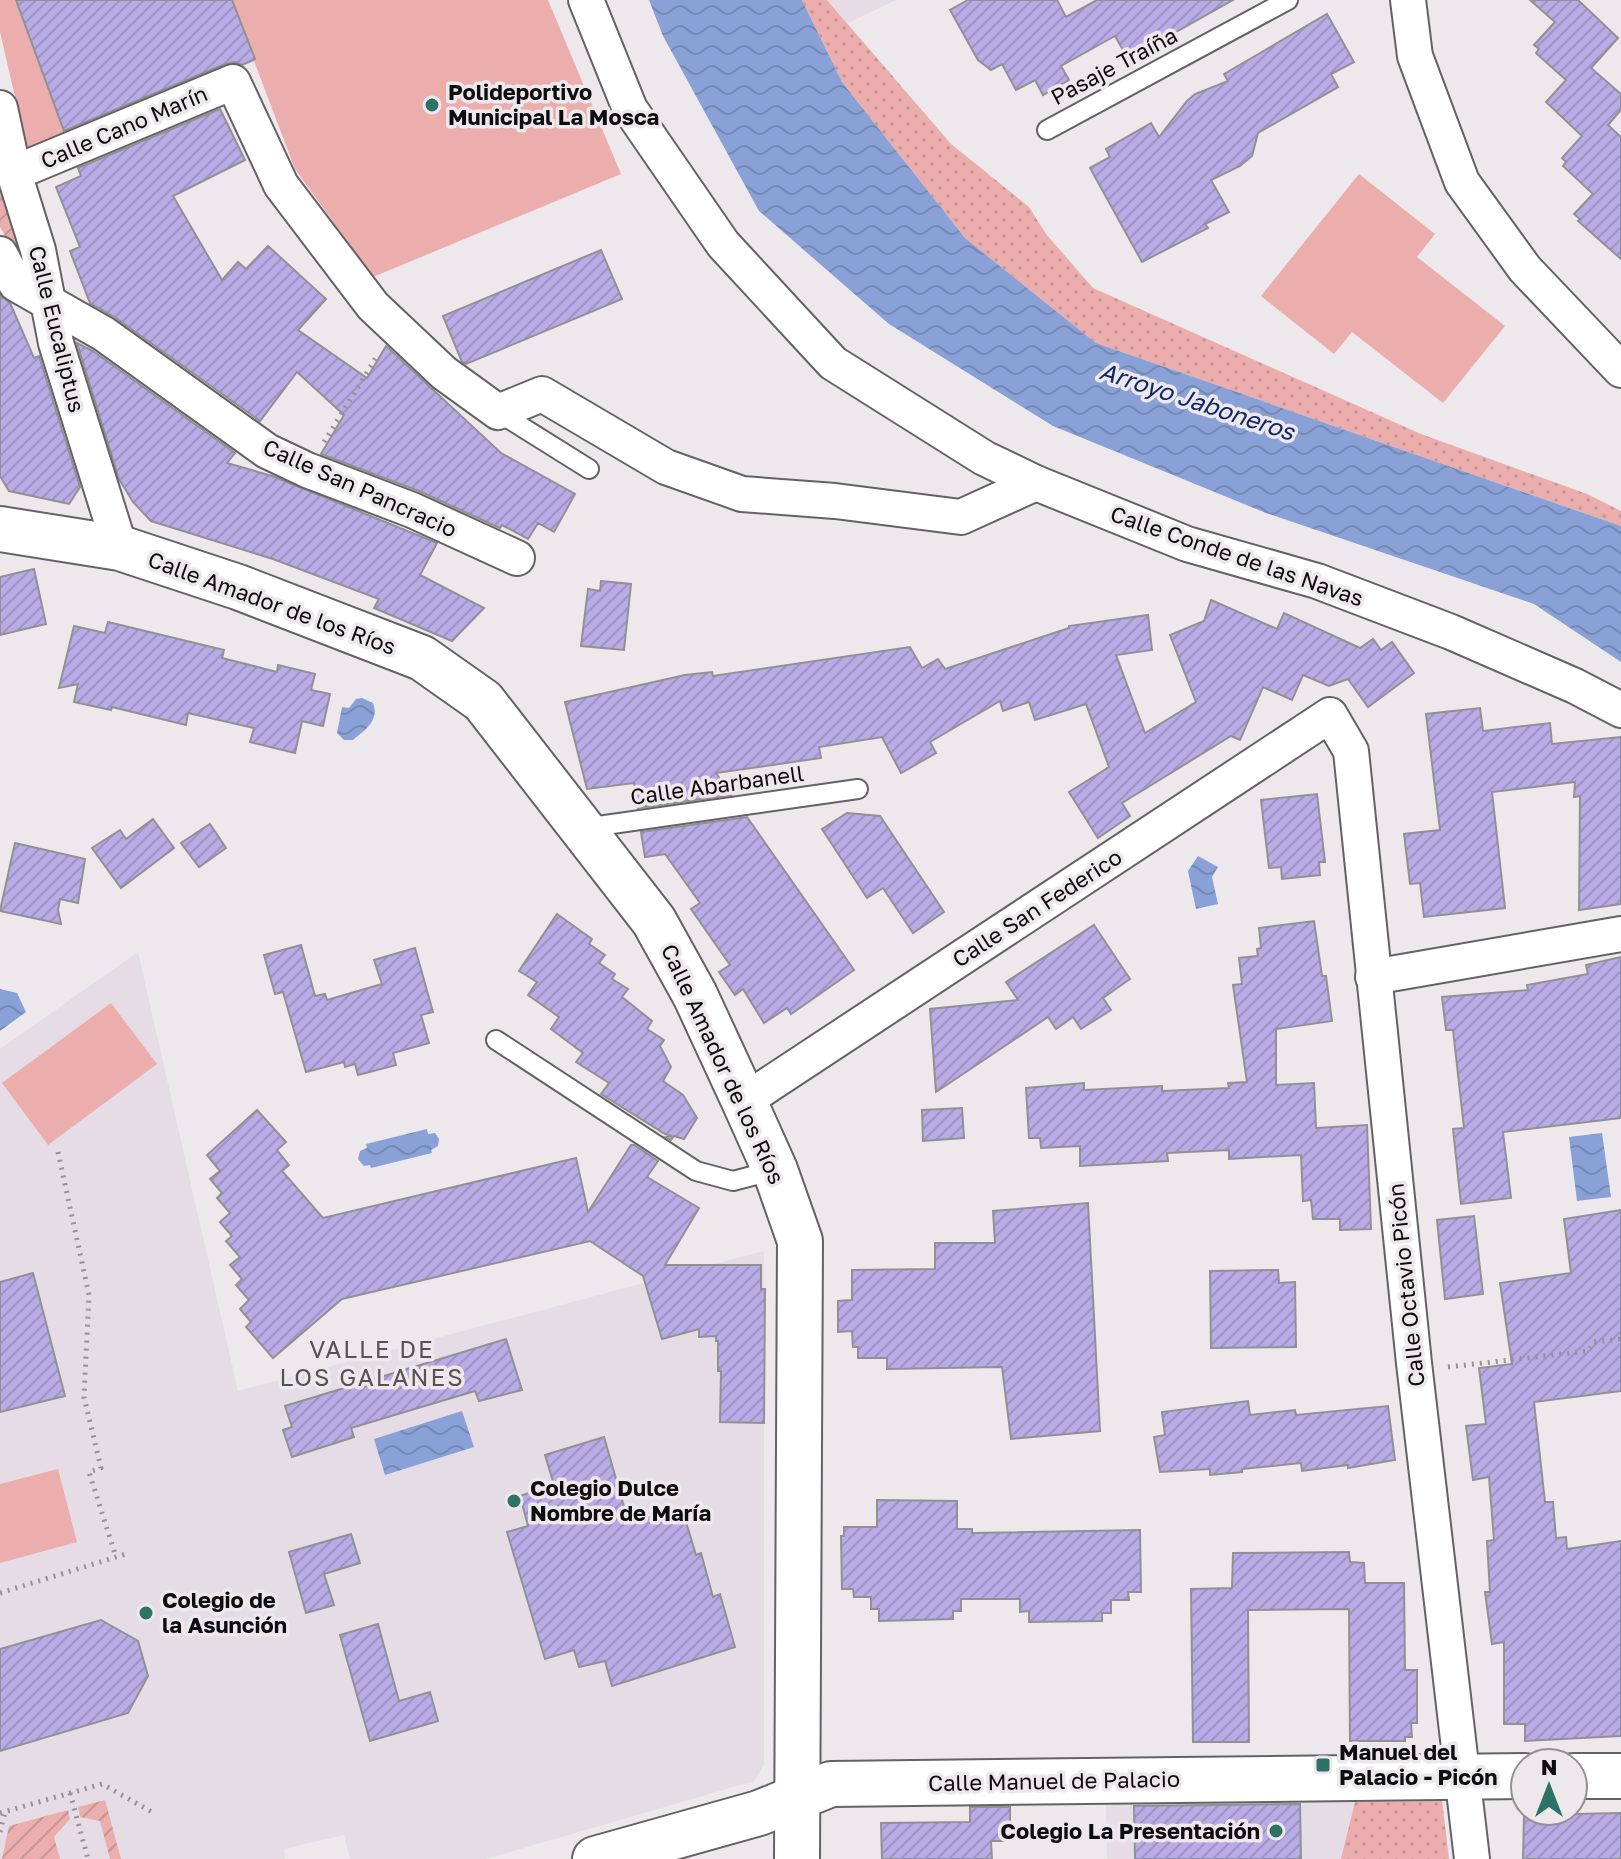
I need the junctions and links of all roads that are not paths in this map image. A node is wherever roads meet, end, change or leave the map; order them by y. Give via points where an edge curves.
1 (586, 0) edge
2 (1288, 0) edge
3 (1408, 0) edge
4 (0, 108) edge
5 (1047, 130) dead end
6 (14, 173) junction
7 (0, 254) edge
8 (49, 304) junction
9 (1621, 370) edge
10 (498, 412) junction
11 (589, 469) dead end
12 (1036, 483) junction
13 (0, 529) edge
14 (120, 548) junction
15 (517, 558) dead end
16 (1621, 710) edge
17 (1330, 715) joint
18 (858, 789) dead end
19 (582, 829) junction
20 (1621, 934) edge
21 (1373, 977) junction
22 (496, 1040) dead end
23 (744, 1101) junction
24 (775, 1170) junction
25 (1462, 1776) junction
26 (1509, 1776) edge
27 (1589, 1776) edge
28 (1621, 1776) edge
29 (798, 1798) junction
30 (595, 1859) edge
31 (797, 1859) edge
32 (1472, 1859) edge

1 - 12 street, Calle Conde de las Navas via 630,109 723,244 833,363 984,458
2 - 5 lane, Pasaje Traíña
3 - 9 street via 1415,56 1462,182 1525,269
4 - 6 street, Calle Eucaliptus
6 - 8 street, Calle Eucaliptus
6 - 10 street, Calle Cano Marín via 233,82 281,185 373,306 444,373
7 - 8 street, Calle San Pancracio via 16,284
8 - 14 street, Calle Eucaliptus via 56,343
8 - 15 street, Calle San Pancracio via 104,334 267,451
10 - 11 lane
10 - 12 street via 542,394 666,467 742,494 961,517
12 - 16 street, Calle Conde de las Navas via 1187,544 1317,581 1451,632
13 - 14 street, Calle Amador de los Ríos
14 - 19 street, Calle Amador de los Ríos via 422,658 483,701
17 - 21 street, Calle Octavio Picón via 1351,751
17 - 23 street, Calle San Federico
18 - 19 lane, Calle Abarbanell
19 - 23 street, Calle Amador de los Ríos via 654,921
20 - 21 street
21 - 25 street, Calle Octavio Picón
22 - 24 lane via 696,1171 733,1181
23 - 24 street, Calle Amador de los Ríos
24 - 29 street, Calle Amador de los Ríos via 800,1241
25 - 26 street, Calle Manuel de Palacio
25 - 29 street, Calle Manuel de Palacio via 831,1784
25 - 32 street, Calle Octavio Picón
27 - 28 street
29 - 30 street, Calle Manuel de Palacio
29 - 31 street, Calle Amador de los Ríos

